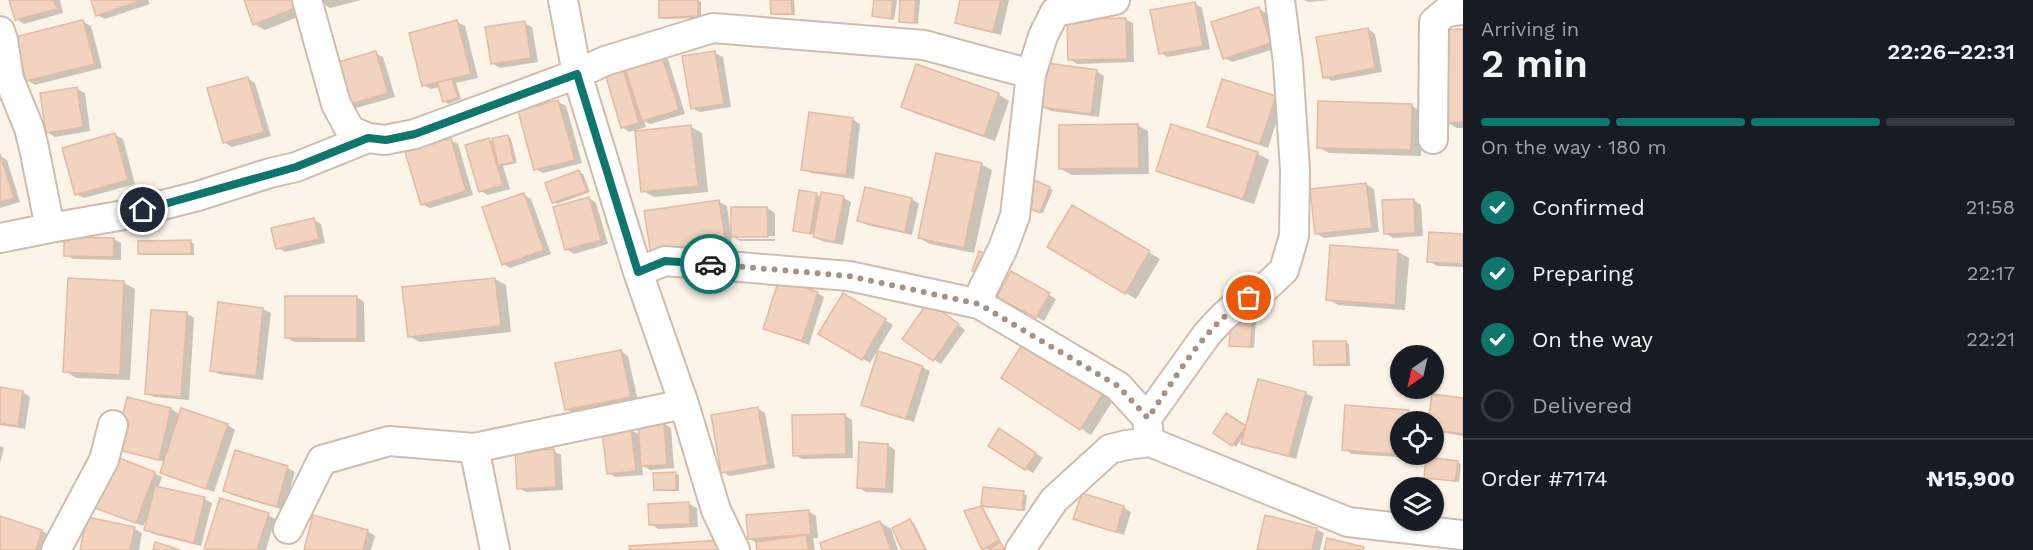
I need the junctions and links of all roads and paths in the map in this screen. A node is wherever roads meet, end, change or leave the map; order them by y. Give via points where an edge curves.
1 (307, 0) edge
2 (563, 0) edge
3 (1115, 0) edge
4 (1280, 0) edge
5 (1463, 10) edge
6 (0, 31) edge
7 (577, 74) junction
8 (1030, 74) junction
9 (368, 138) junction
10 (1433, 139) dead end
11 (50, 228) junction
12 (0, 238) edge
13 (638, 272) junction
14 (979, 304) junction
15 (684, 404) junction
16 (113, 425) dead end
17 (1149, 430) junction
18 (474, 448) junction
19 (288, 529) dead end
20 (1463, 536) edge
21 (56, 550) edge
22 (495, 550) edge
23 (735, 550) edge
24 (1020, 550) edge
25 (1461, 550) edge

1 - 9 street via 336,104 350,130
2 - 7 street
3 - 8 street via 1055,12
4 - 17 street via 1294,170 1294,236 1284,270 1265,288 1233,308 1207,334
5 - 10 street via 1446,12 1434,22
6 - 11 street via 9,79 29,128
7 - 8 street via 605,61 714,28 924,45
7 - 9 street via 415,134 386,140
7 - 13 street
8 - 14 street via 1015,216
9 - 11 street via 296,167 198,196
11 - 12 street
13 - 14 street via 665,261 849,276
13 - 15 street
14 - 17 street via 1118,386
15 - 18 street
15 - 23 street via 716,510
16 - 21 street via 104,460
17 - 20 street via 1348,522
17 - 24 street via 1127,445 1110,449 1054,500
18 - 19 street via 389,441 322,460
18 - 22 street
20 - 25 street

